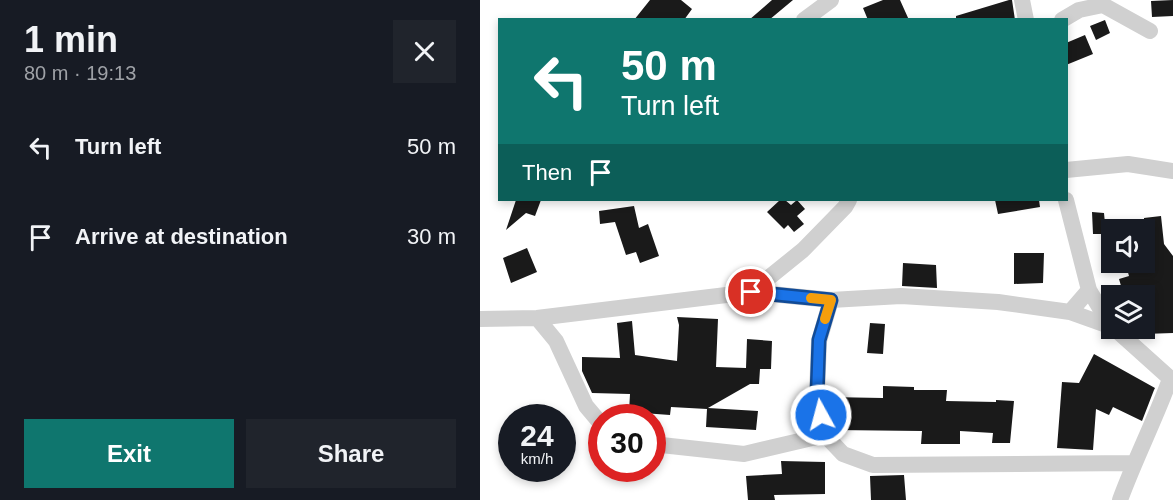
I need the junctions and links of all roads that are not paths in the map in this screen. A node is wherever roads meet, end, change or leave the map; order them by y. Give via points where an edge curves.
1 (831, 0) edge
2 (1022, 0) edge
3 (807, 18) edge
4 (1026, 18) edge
5 (1065, 18) edge
6 (1150, 32) dead end
7 (1068, 170) edge
8 (1173, 171) edge
9 (848, 201) edge
10 (1066, 201) edge
11 (1089, 290) junction
12 (751, 292) junction
13 (831, 300) junction
14 (1101, 309) edge
15 (1070, 312) junction
16 (537, 318) junction
17 (480, 319) edge
18 (1101, 323) edge
19 (1126, 339) edge
20 (1172, 380) edge
21 (588, 408) edge
22 (825, 435) junction
23 (666, 446) edge
24 (1134, 463) junction
25 (1120, 500) edge

1 - 3 street
2 - 4 street
5 - 6 street via 1079,10 1103,5
7 - 8 street via 1128,164
9 - 12 street via 803,250
10 - 11 street
11 - 14 street
11 - 15 street
12 - 13 street
12 - 16 street
13 - 15 street via 901,296 998,302
13 - 22 street via 819,340 817,395
15 - 18 street
16 - 17 street
16 - 21 street via 556,341
19 - 20 street
20 - 24 street
22 - 23 street via 744,454
22 - 24 street via 843,454 873,465
24 - 25 street

